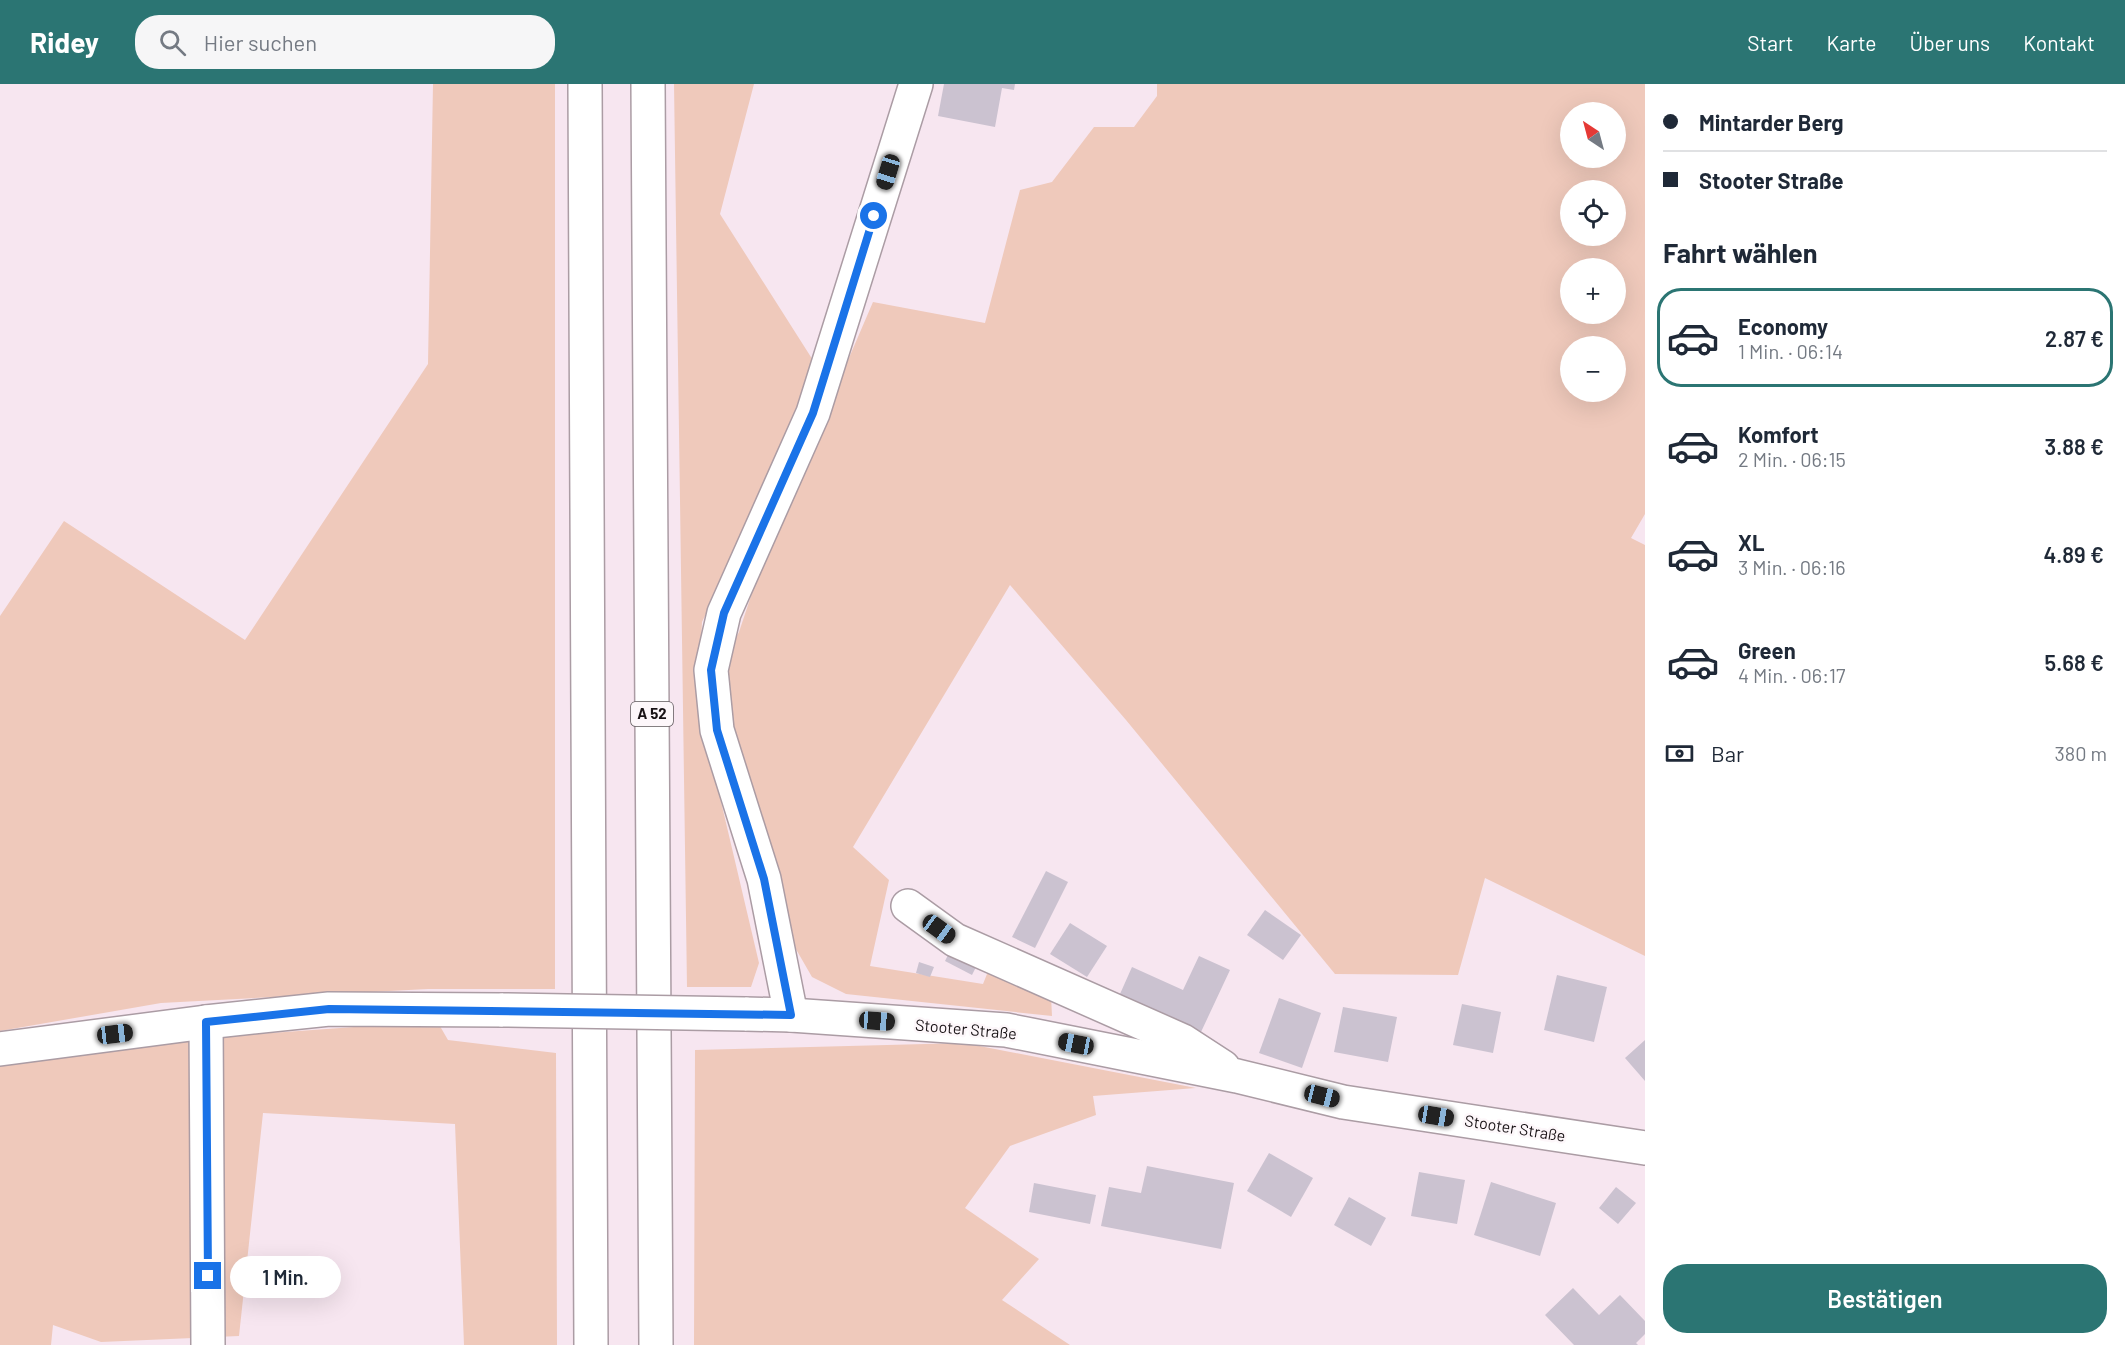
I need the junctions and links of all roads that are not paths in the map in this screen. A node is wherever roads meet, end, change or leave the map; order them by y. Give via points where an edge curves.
1 (585, 84) edge
2 (648, 84) edge
3 (916, 84) edge
4 (908, 906) dead end
5 (791, 1015) junction
6 (206, 1022) junction
7 (0, 1049) edge
8 (1237, 1076) junction
9 (1645, 1148) edge
10 (208, 1345) edge
11 (591, 1345) edge
12 (656, 1345) edge

1 - 11 main road
2 - 12 main road, A 52
3 - 5 main road via 813,413 724,613 711,670 717,730 764,879
4 - 8 main road via 955,940 1183,1041
5 - 6 main road, Stooter Straße, bridge via 329,1009
5 - 8 main road, Stooter Straße via 1006,1030
6 - 7 main road, Stooter Straße
6 - 10 main road
8 - 9 main road, Stooter Straße via 1343,1102

